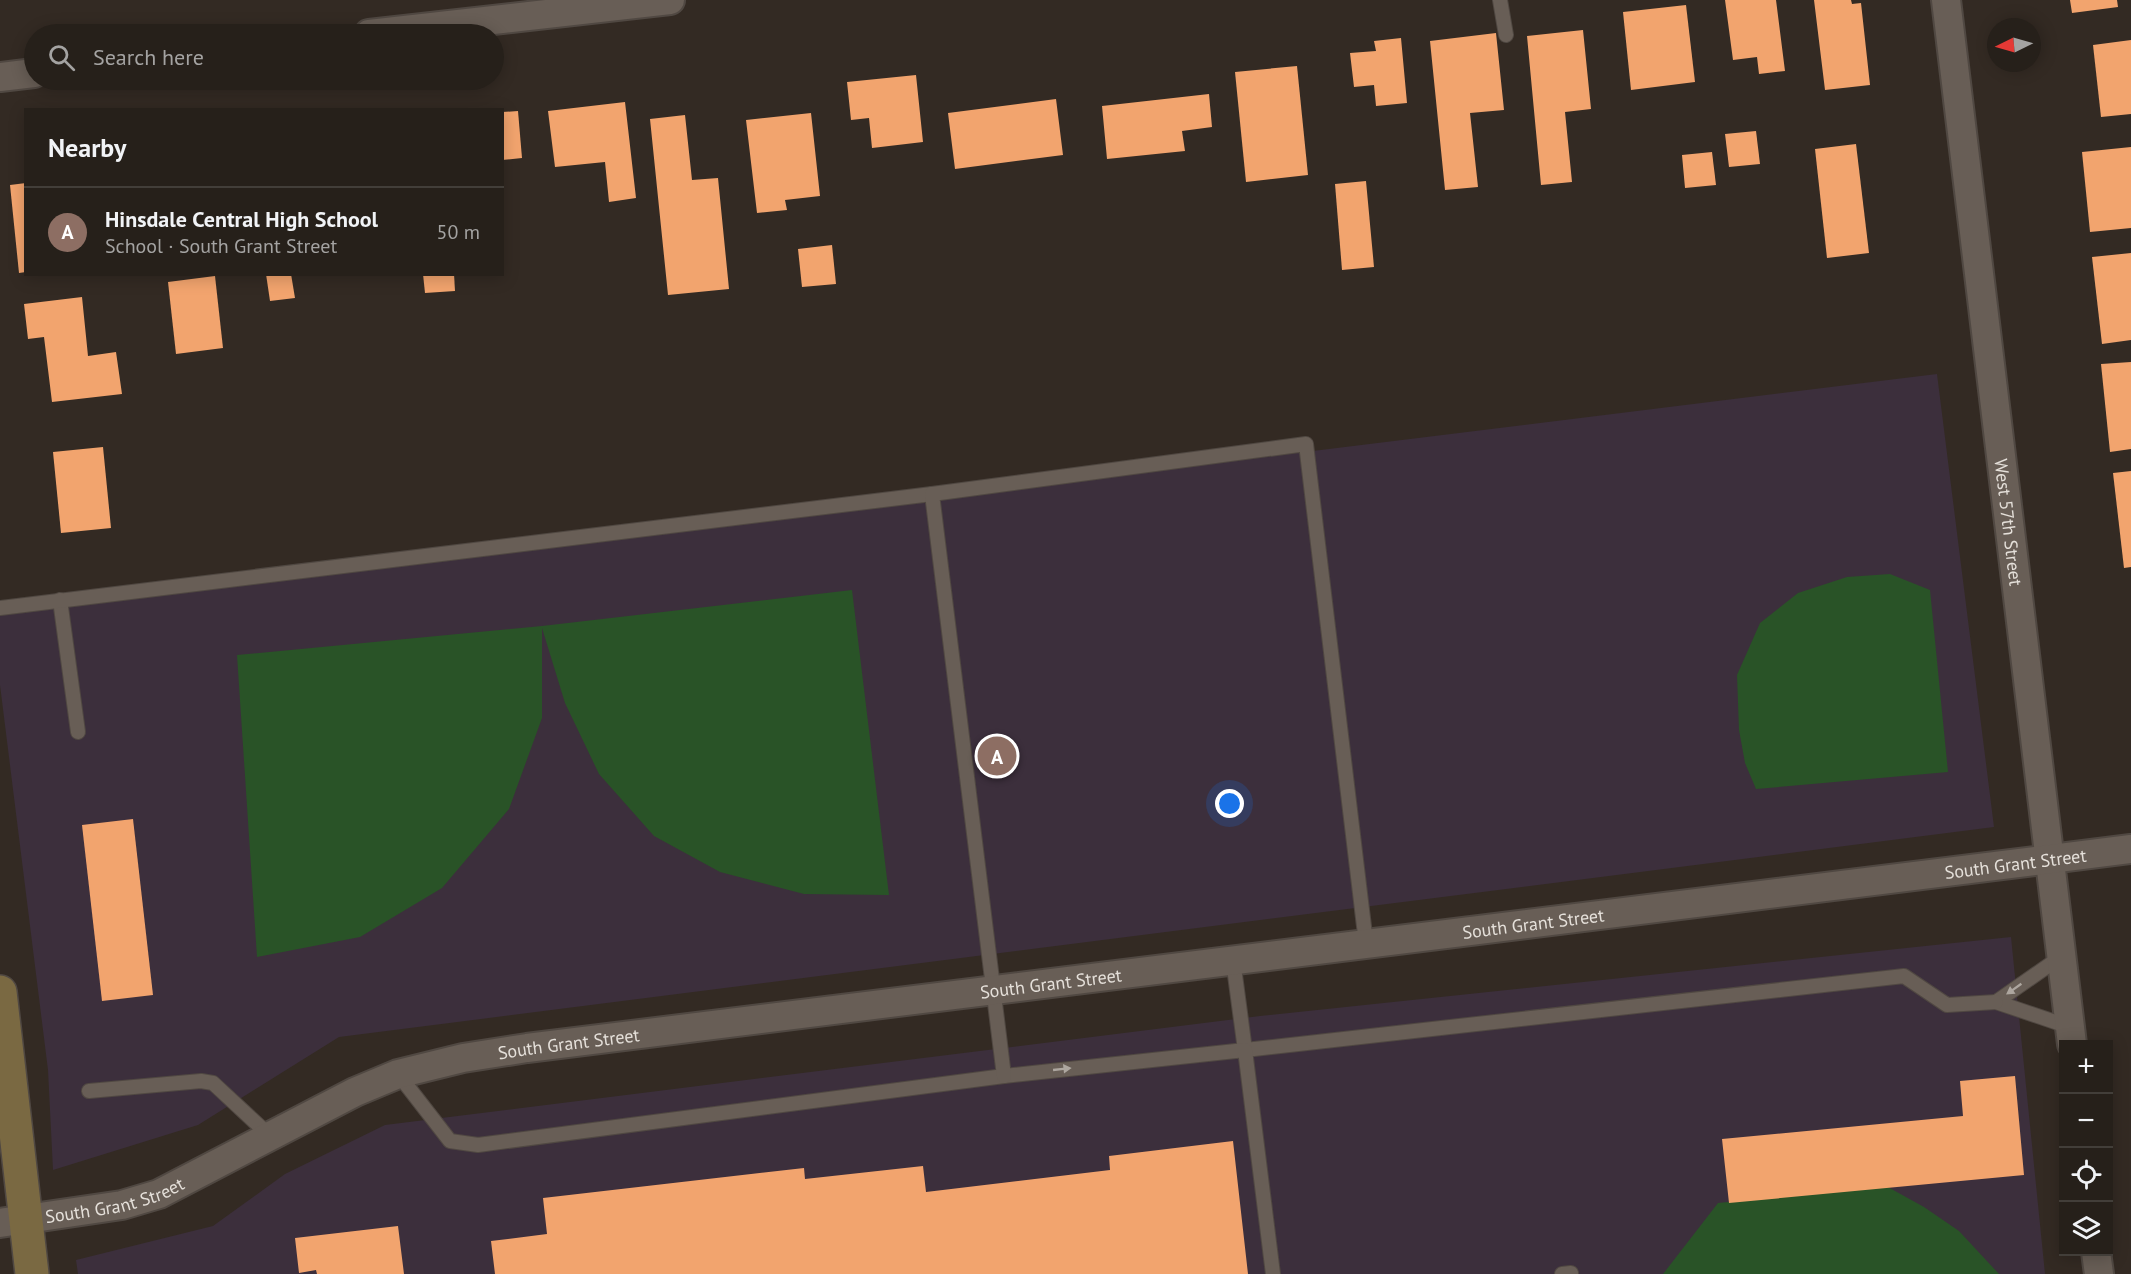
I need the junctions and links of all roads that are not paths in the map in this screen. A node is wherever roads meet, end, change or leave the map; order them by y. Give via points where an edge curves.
1 (670, 0) edge
2 (1500, 0) edge
3 (1946, 0) edge
4 (458, 24) edge
5 (1506, 35) dead end
6 (24, 74) edge
7 (0, 77) edge
8 (932, 494) junction
9 (60, 600) junction
10 (0, 608) edge
11 (78, 732) dead end
12 (2131, 849) edge
13 (2051, 858) junction
14 (1366, 943) junction
15 (2062, 956) junction
16 (1233, 960) junction
17 (994, 989) junction
18 (0, 992) edge
19 (1996, 1002) junction
20 (2071, 1036) edge
21 (1245, 1050) junction
22 (398, 1074) junction
23 (1004, 1076) junction
24 (89, 1090) dead end
25 (270, 1136) junction
26 (13, 1222) edge
27 (2097, 1256) edge
28 (32, 1274) edge
29 (1273, 1274) edge
30 (2099, 1274) edge

1 - 4 street
2 - 5 lane
3 - 13 street, West 57th Street
6 - 7 street
8 - 9 lane
8 - 14 lane via 1306,444
8 - 17 lane
9 - 10 lane
9 - 11 lane
12 - 13 street, South Grant Street
13 - 14 street, South Grant Street
13 - 15 street, West 57th Street
14 - 16 street, South Grant Street
15 -> 19 lane
15 - 20 street, West 57th Street
16 - 17 street, South Grant Street
16 - 21 lane
17 - 22 street, South Grant Street via 527,1048
17 - 23 lane
18 - 26 main road
19 - 20 lane
19 - 21 lane via 1947,1005 1904,976
23 -> 21 lane
21 - 29 lane
22 - 23 lane via 450,1141 478,1145
22 - 25 street, South Grant Street
24 - 25 lane via 213,1083
25 - 26 street, South Grant Street via 159,1194 122,1205
26 - 28 main road
27 - 30 street

